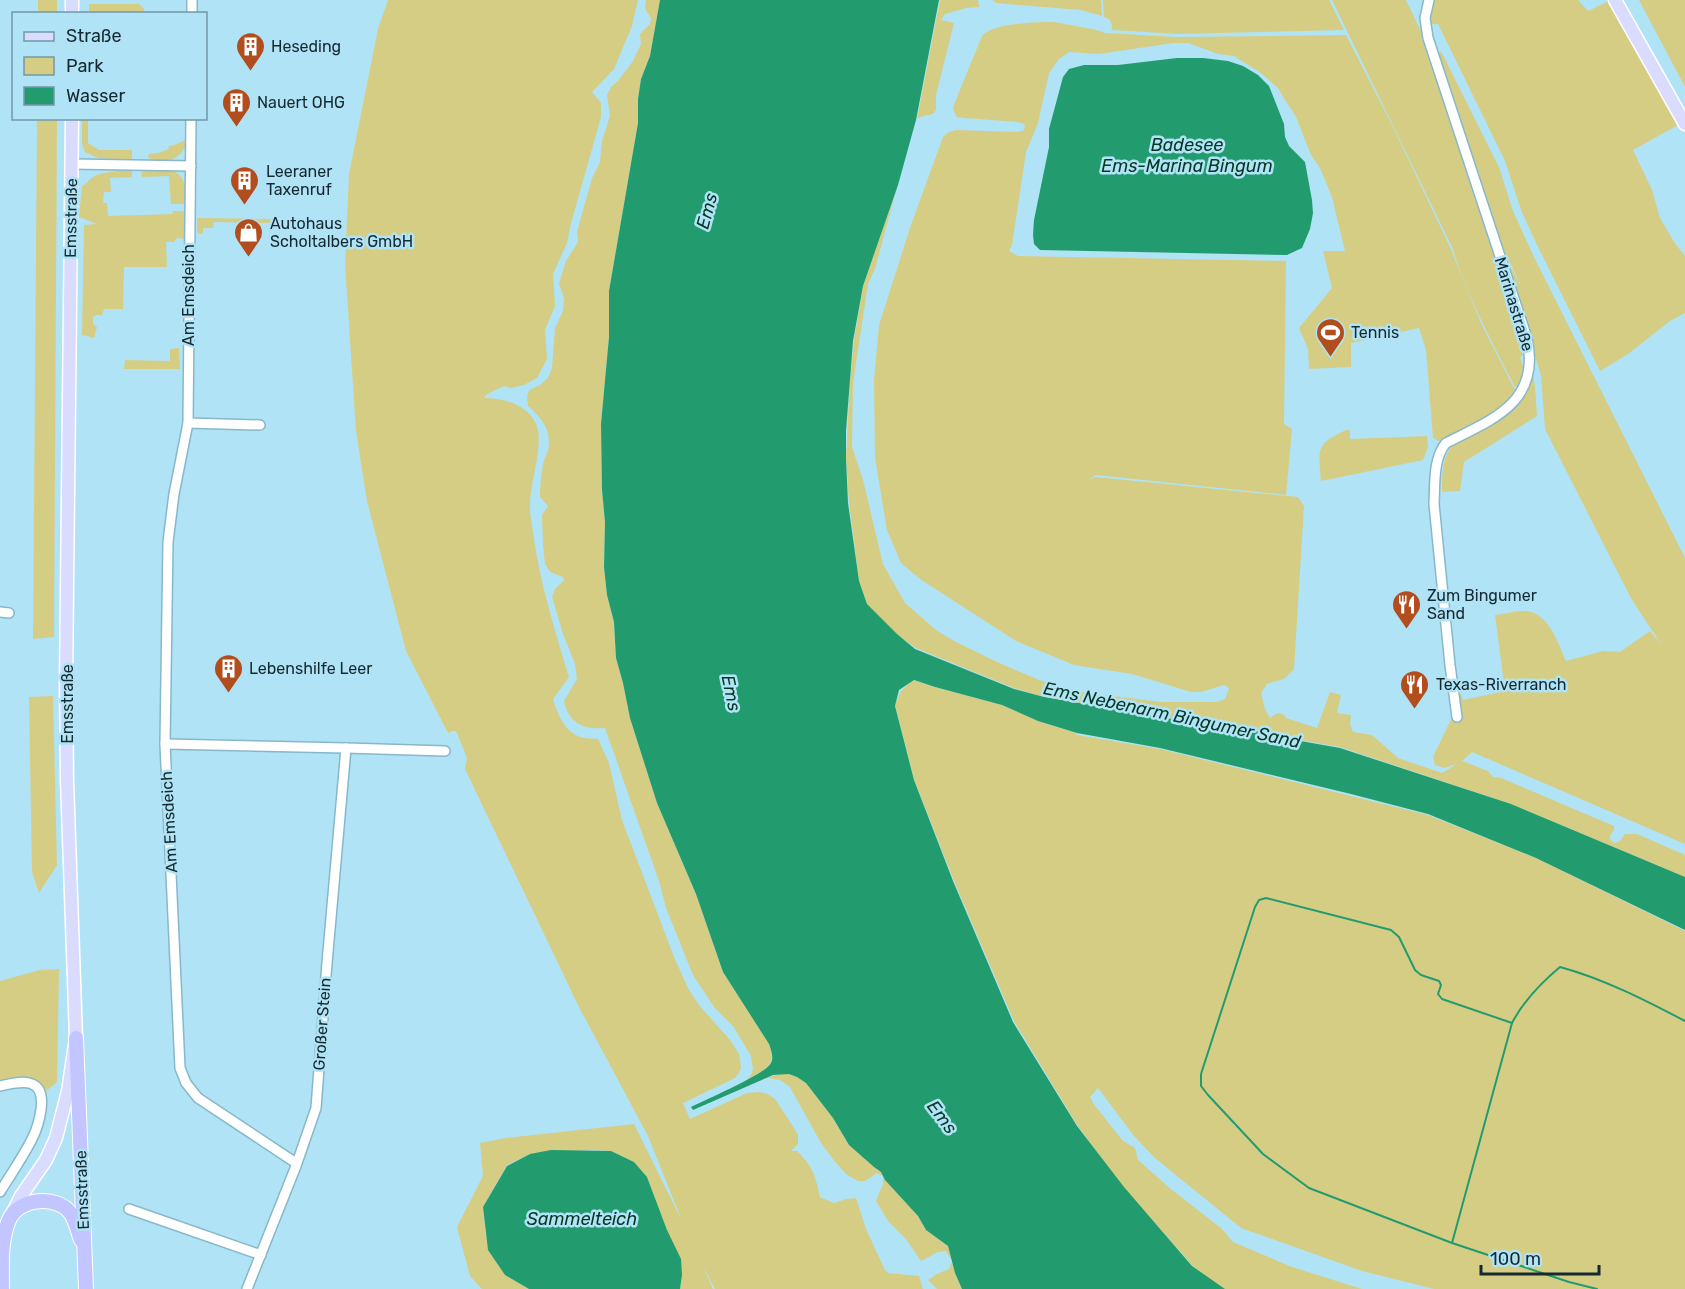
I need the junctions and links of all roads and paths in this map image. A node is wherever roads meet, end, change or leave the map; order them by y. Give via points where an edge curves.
1 (1429, 0) edge
2 (1616, 0) edge
3 (72, 120) edge
4 (191, 120) edge
5 (1685, 124) edge
6 (72, 164) junction
7 (190, 166) junction
8 (188, 423) junction
9 (260, 425) dead end
10 (1457, 717) dead end
11 (165, 744) junction
12 (346, 748) junction
13 (445, 751) dead end
14 (76, 1038) junction
15 (0, 1086) edge
16 (296, 1163) junction
17 (0, 1192) edge
18 (129, 1209) dead end
19 (10, 1218) junction
20 (85, 1250) junction
21 (261, 1255) junction
22 (2, 1289) edge
23 (86, 1289) edge
24 (247, 1289) edge

1 - 10 street, Marinastraße via 1425,18 1428,38 1527,338 1531,363 1528,377 1511,405 1446,443 1439,455 1434,504
2 - 5 main road
3 - 6 main road, Emsstraße
4 - 7 street, Am Emsdeich
6 - 7 street
6 - 14 main road, Emsstraße via 66,682
7 - 8 street, Am Emsdeich
8 - 9 street
8 - 11 street, Am Emsdeich via 168,542
11 - 12 street
11 - 16 street, Am Emsdeich via 180,1068 190,1091 198,1098
12 - 13 street
12 - 16 street, Großer Stein via 316,1108
14 - 19 main road via 56,1138
14 - 20 highway, Emsstraße
15 - 17 street via 32,1083 42,1096 33,1138
16 - 21 street, Großer Stein
18 - 21 street
19 - 20 highway via 26,1203 61,1204 71,1214
19 - 22 highway via 3,1239
20 - 23 highway, Emsstraße
21 - 24 street, Großer Stein

